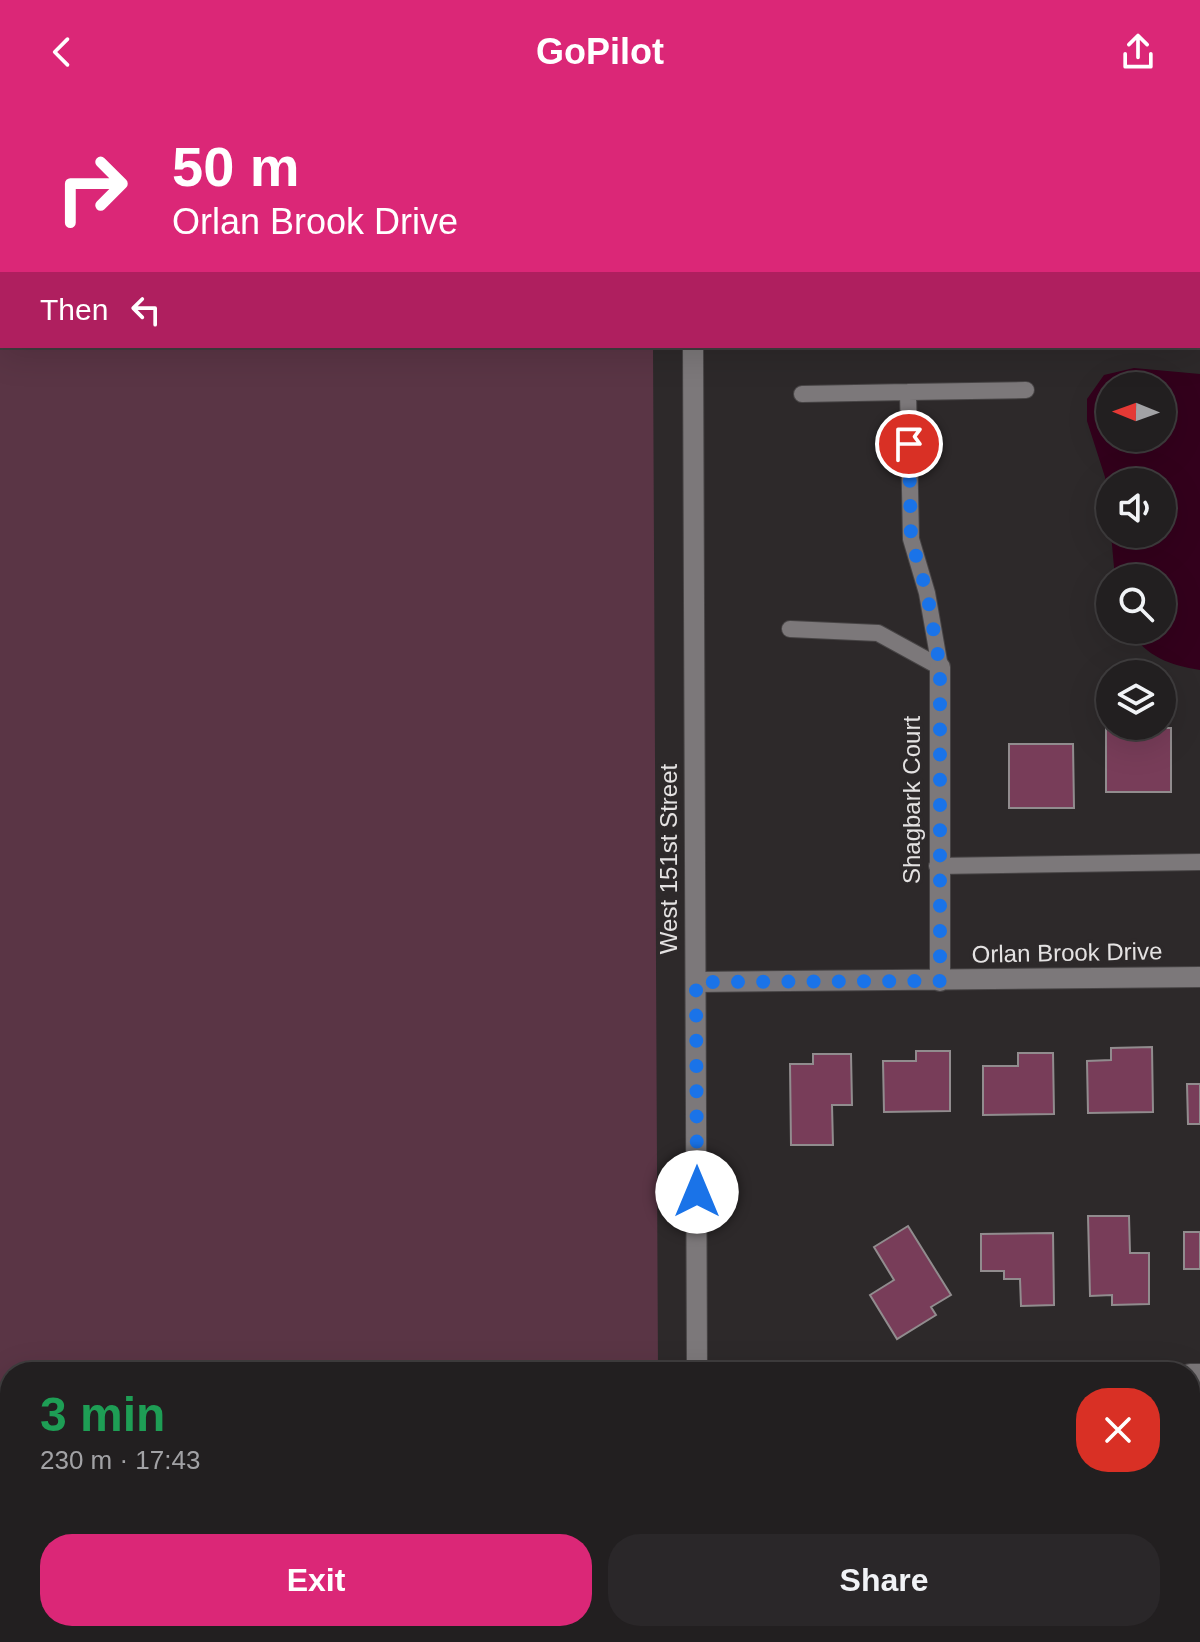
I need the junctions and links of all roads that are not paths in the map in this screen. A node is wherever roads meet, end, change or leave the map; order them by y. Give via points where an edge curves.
1 (693, 348) edge
2 (1026, 390) dead end
3 (908, 392) junction
4 (802, 394) dead end
5 (790, 629) dead end
6 (940, 667) junction
7 (1200, 862) edge
8 (937, 866) junction
9 (1200, 977) edge
10 (940, 981) junction
11 (696, 982) junction
12 (697, 1362) edge

1 - 11 street, West 151st Street
2 - 3 lane
3 - 4 lane
3 - 6 lane via 911,539
5 - 6 lane via 878,633
6 - 8 street, Shagbark Court
7 - 8 lane
8 - 10 street, Shagbark Court
9 - 10 street, Orlan Brook Drive
10 - 11 street, Orlan Brook Drive
11 - 12 street, West 151st Street

